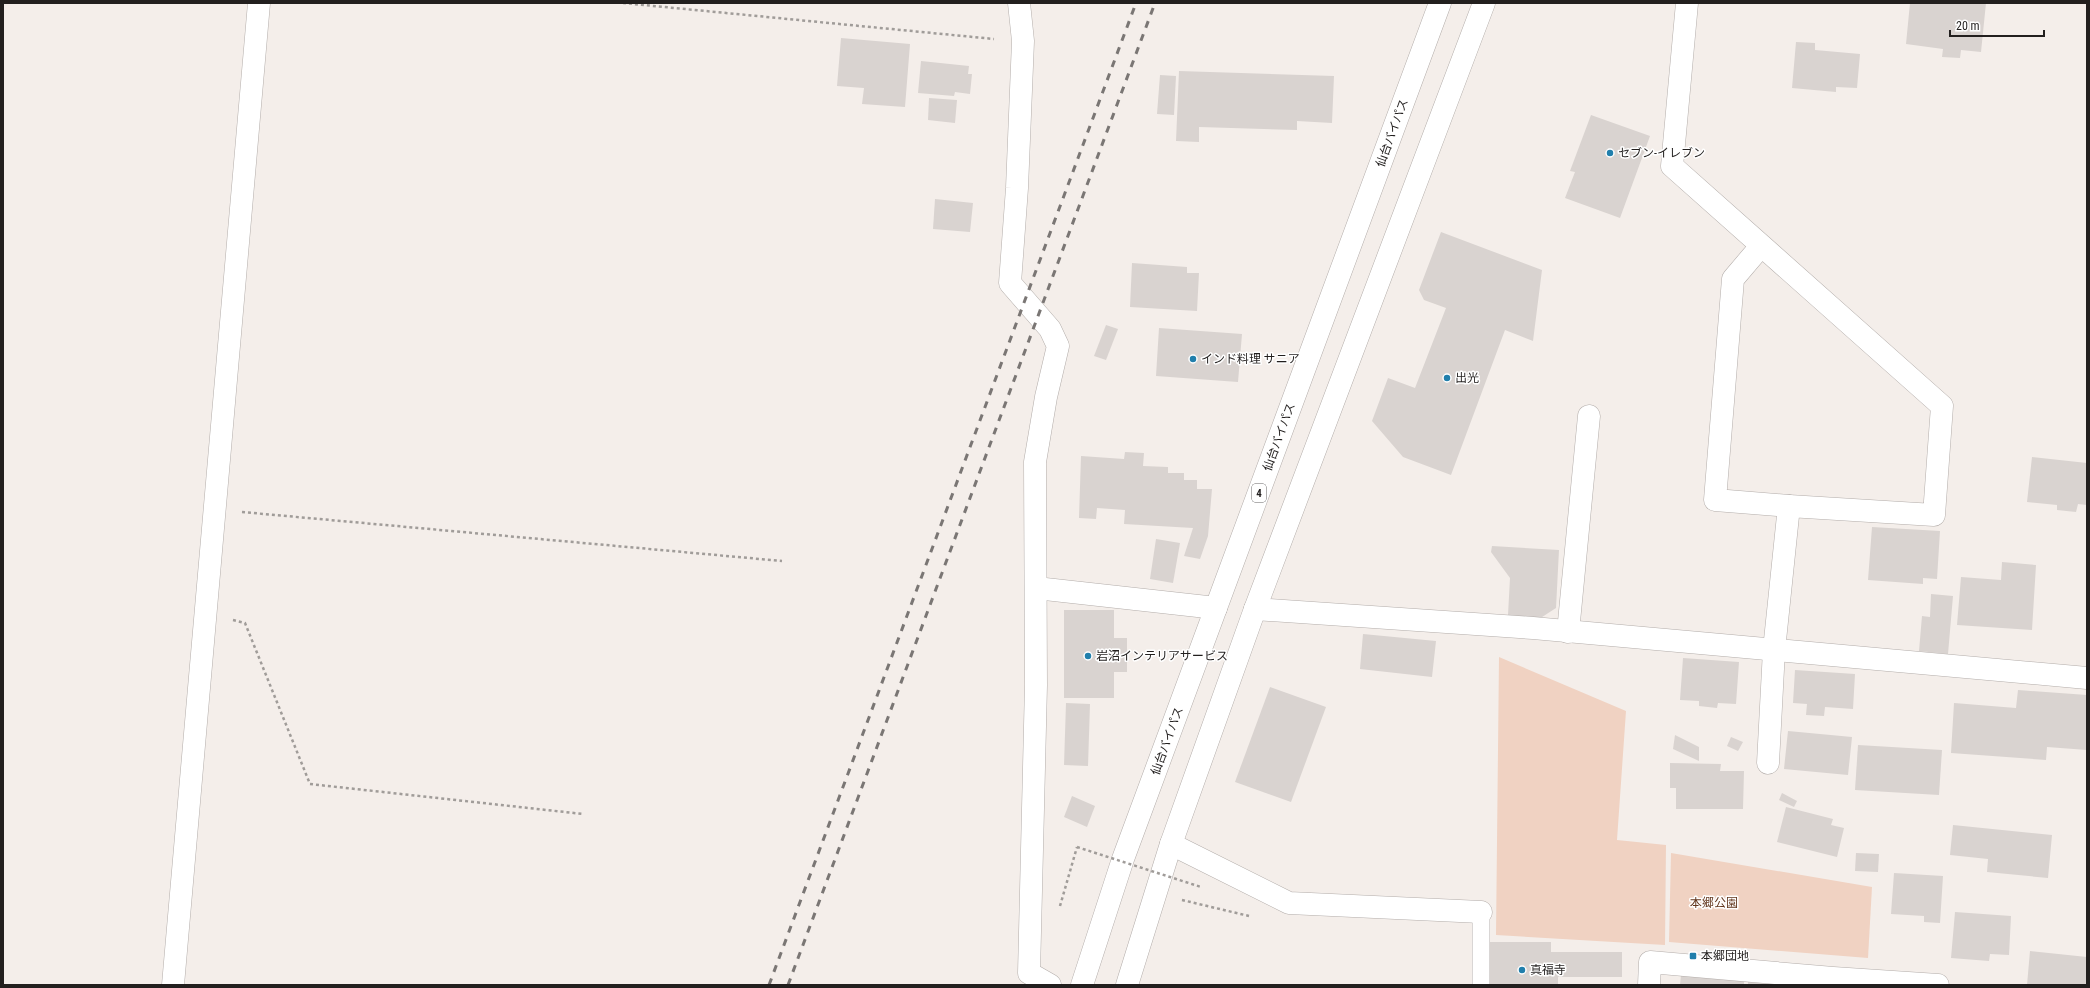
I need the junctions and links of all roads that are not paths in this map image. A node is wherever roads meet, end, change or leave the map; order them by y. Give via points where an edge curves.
1 (259, 3) edge
2 (1019, 3) edge
3 (1440, 3) edge
4 (1484, 3) edge
5 (1687, 3) edge
6 (1761, 246) junction
7 (1589, 416) dead end
8 (1789, 506) junction
9 (1036, 588) junction
10 (1216, 608) junction
11 (1255, 609) junction
12 (1568, 632) junction
13 (1774, 650) junction
14 (2087, 678) edge
15 (1768, 763) dead end
16 (1171, 844) junction
17 (1481, 912) joint
18 (1832, 982) edge
19 (172, 985) edge
20 (1050, 985) edge
21 (1082, 985) edge
22 (1127, 985) edge
23 (1481, 985) edge
24 (1649, 985) edge
25 (1938, 985) edge

1 - 19 main road
2 - 9 main road via 1023,41 1010,283 1050,329 1058,346 1035,462
3 - 10 main road, 仙台バイパス / 4
4 - 11 main road
5 - 6 main road via 1672,166
6 - 8 main road via 1733,279 1715,500
6 - 8 main road via 1942,406 1934,515
7 - 12 main road
8 - 13 main road
9 - 10 main road
9 - 20 main road via 1029,973
10 - 21 main road, 仙台バイパス / 4 via 1123,859
11 - 12 main road
11 - 16 main road
12 - 13 main road
13 - 14 main road
13 - 15 main road
16 - 17 main road via 1289,903
16 - 22 main road
17 - 23 lane
18 - 24 main road via 1650,962
18 - 25 main road

